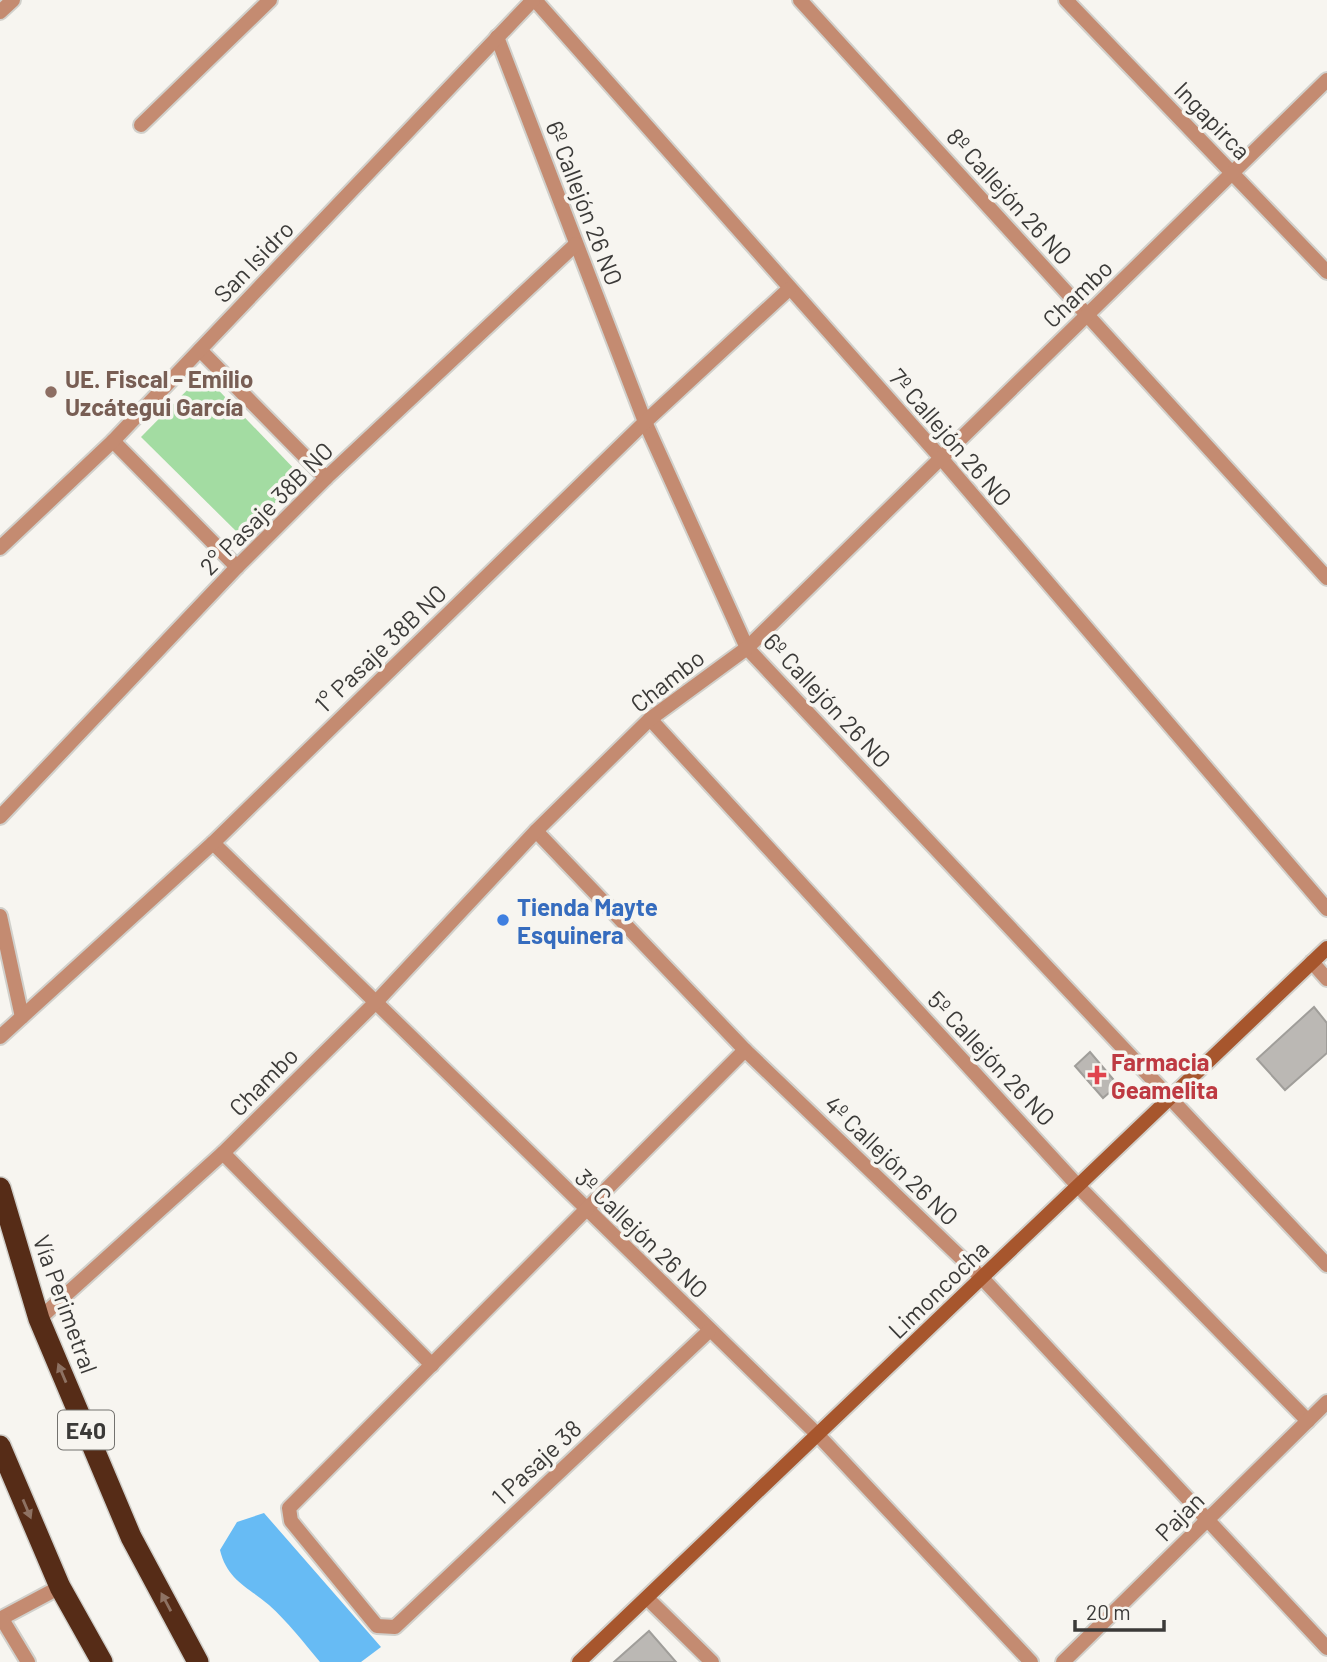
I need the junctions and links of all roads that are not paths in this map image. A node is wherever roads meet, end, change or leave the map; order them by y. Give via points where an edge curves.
1 (13, 0) edge
2 (270, 0) edge
3 (534, 0) edge
4 (800, 0) edge
5 (1066, 0) edge
6 (0, 12) edge
7 (497, 37) junction
8 (1327, 80) edge
9 (141, 125) dead end
10 (1232, 173) junction
11 (576, 244) junction
12 (1327, 272) edge
13 (789, 289) junction
14 (1087, 315) junction
15 (200, 350) junction
16 (645, 422) junction
17 (113, 441) junction
18 (941, 458) junction
19 (326, 478) junction
20 (0, 548) edge
21 (237, 567) junction
22 (1327, 578) edge
23 (747, 648) junction
24 (650, 719) junction
25 (0, 817) edge
26 (536, 831) junction
27 (212, 843) junction
28 (1327, 909) edge
29 (0, 916) edge
30 (1327, 948) edge
31 (1312, 962) junction
32 (1327, 979) edge
33 (377, 1001) junction
34 (22, 1017) junction
35 (0, 1037) edge
36 (746, 1050) junction
37 (1169, 1100) junction
38 (223, 1153) junction
39 (1078, 1186) junction
40 (0, 1188) edge
41 (587, 1212) junction
42 (1327, 1265) edge
43 (982, 1278) junction
44 (39, 1319) junction
45 (709, 1331) junction
46 (432, 1365) junction
47 (1327, 1402) edge
48 (1308, 1421) junction
49 (818, 1435) junction
50 (0, 1446) edge
51 (1208, 1520) junction
52 (60, 1587) junction
53 (647, 1598) junction
54 (1, 1619) edge
55 (1327, 1648) edge
56 (27, 1662) edge
57 (102, 1662) edge
58 (198, 1662) edge
59 (579, 1662) edge
60 (712, 1662) edge
61 (1031, 1662) edge
62 (1063, 1662) edge

1 - 6 street
2 - 9 street
3 - 7 street, San Isidro
3 - 13 street, 7º Callejón 26 NO
4 - 14 street, 8º Callejón 26 NO
5 - 10 street, Ingapirca
7 - 11 street, 6º Callejón 26 NO
7 - 15 street, San Isidro
8 - 10 street, Chambo
10 - 12 street, Ingapirca
10 - 14 street, Chambo
11 - 16 street, 6º Callejón 26 NO
11 - 19 street, 2° Pasaje 38B NO
13 - 16 street, 1° Pasaje 38B NO
13 - 18 street, 7º Callejón 26 NO
14 - 18 street, Chambo
14 - 22 street, 8º Callejón 26 NO
15 - 17 street, San Isidro
15 - 19 street
16 - 23 street, 6º Callejón 26 NO
16 - 27 street, 1° Pasaje 38B NO
17 - 20 street, San Isidro
17 - 21 street
18 - 23 street, Chambo
18 - 28 street, 7º Callejón 26 NO
19 - 21 street, 2° Pasaje 38B NO
21 - 25 street, 2° Pasaje 38B NO
23 - 24 street, Chambo
23 - 37 street, 6º Callejón 26 NO
24 - 26 street, Chambo
24 - 39 street, 5º Callejón 26 NO
26 - 33 street, Chambo
26 - 36 street, 4º Callejón 26 NO
27 - 33 street, 3º Callejón 26 NO
27 - 34 street, 1° Pasaje 38B NO
29 - 34 street
30 - 31 street, Limoncocha
31 - 32 street
31 - 37 street, Limoncocha
33 - 38 street, Chambo
33 - 41 street, 3º Callejón 26 NO
34 - 35 street, 1° Pasaje 38B NO
36 - 41 street
36 - 43 street, 4º Callejón 26 NO
37 - 39 street, Limoncocha
37 - 42 street, 6º Callejón 26 NO
38 - 44 street, Chambo
38 - 46 street
39 - 43 street, Limoncocha
39 - 48 street, 5º Callejón 26 NO
40 - 44 highway, Vía Perimetral / E40
41 - 45 street, 3º Callejón 26 NO
41 - 46 street
43 - 49 street, Limoncocha
43 - 51 street, 4º Callejón 26 NO
58 -> 44 highway, Vía Perimetral / E40 via 131,1537
45 - 46 street, 1 Pasaje 38 via 395,1627 377,1626 291,1521 289,1508
45 - 49 street, 3º Callejón 26 NO
47 - 48 street, Pajan
48 - 51 street, Pajan
49 - 53 street, Limoncocha
49 - 61 street, 3º Callejón 26 NO
50 -> 52 highway
51 - 55 street, 4º Callejón 26 NO
51 - 62 street, Pajan
52 - 54 street
52 - 57 highway
53 - 59 street, Limoncocha
53 - 60 street
54 - 56 street

